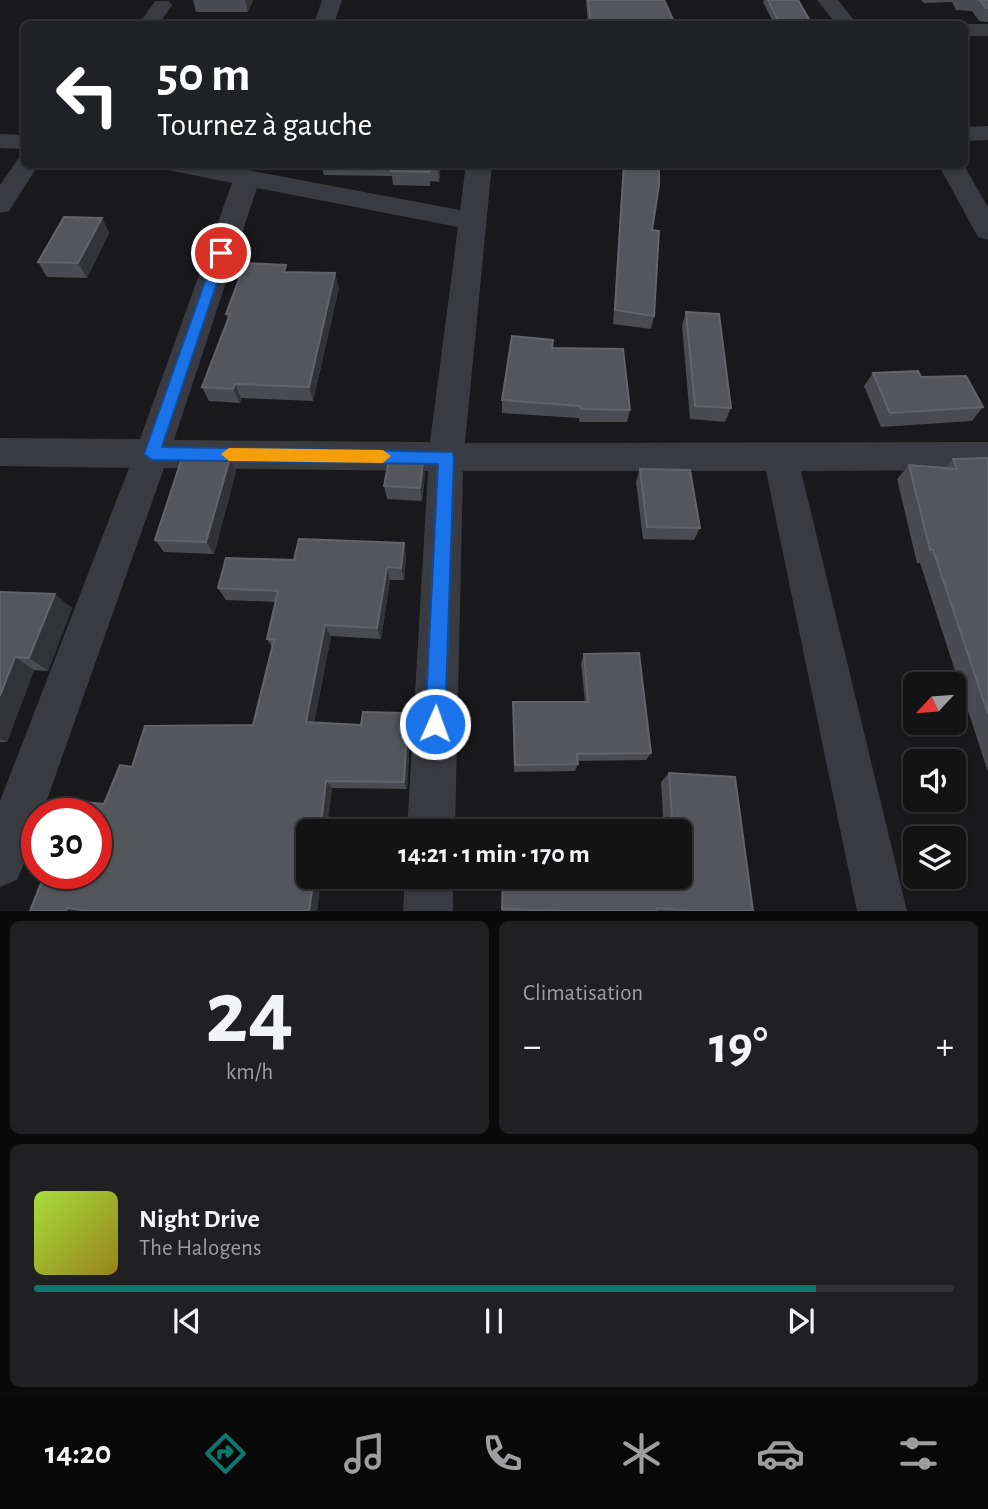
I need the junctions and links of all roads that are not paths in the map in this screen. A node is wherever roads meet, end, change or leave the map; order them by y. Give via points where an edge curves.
1 (332, 0) edge
2 (827, 0) edge
3 (162, 5) dead end
4 (151, 21) edge
5 (325, 21) edge
6 (844, 21) edge
7 (968, 30) edge
8 (988, 30) edge
9 (968, 134) edge
10 (988, 134) edge
11 (0, 141) edge
12 (21, 142) edge
13 (24, 168) edge
14 (193, 168) edge
15 (480, 168) edge
16 (952, 168) edge
17 (247, 178) junction
18 (0, 205) edge
19 (473, 221) junction
20 (988, 231) edge
21 (0, 452) edge
22 (152, 454) junction
23 (780, 456) junction
24 (988, 456) edge
25 (446, 457) junction
26 (431, 819) edge
27 (0, 863) edge
28 (429, 889) edge
29 (428, 911) edge
30 (882, 911) edge

1 - 5 street
2 - 6 street
3 - 4 street
7 - 8 street
9 - 10 street
11 - 12 street
13 - 18 street
14 - 17 street
15 - 19 street
16 - 20 street
17 - 19 street
17 - 22 street
19 - 25 street
21 - 22 street
22 - 25 street
22 - 27 street
23 - 24 street
23 - 25 street
23 - 30 street
25 - 26 street
28 - 29 street

